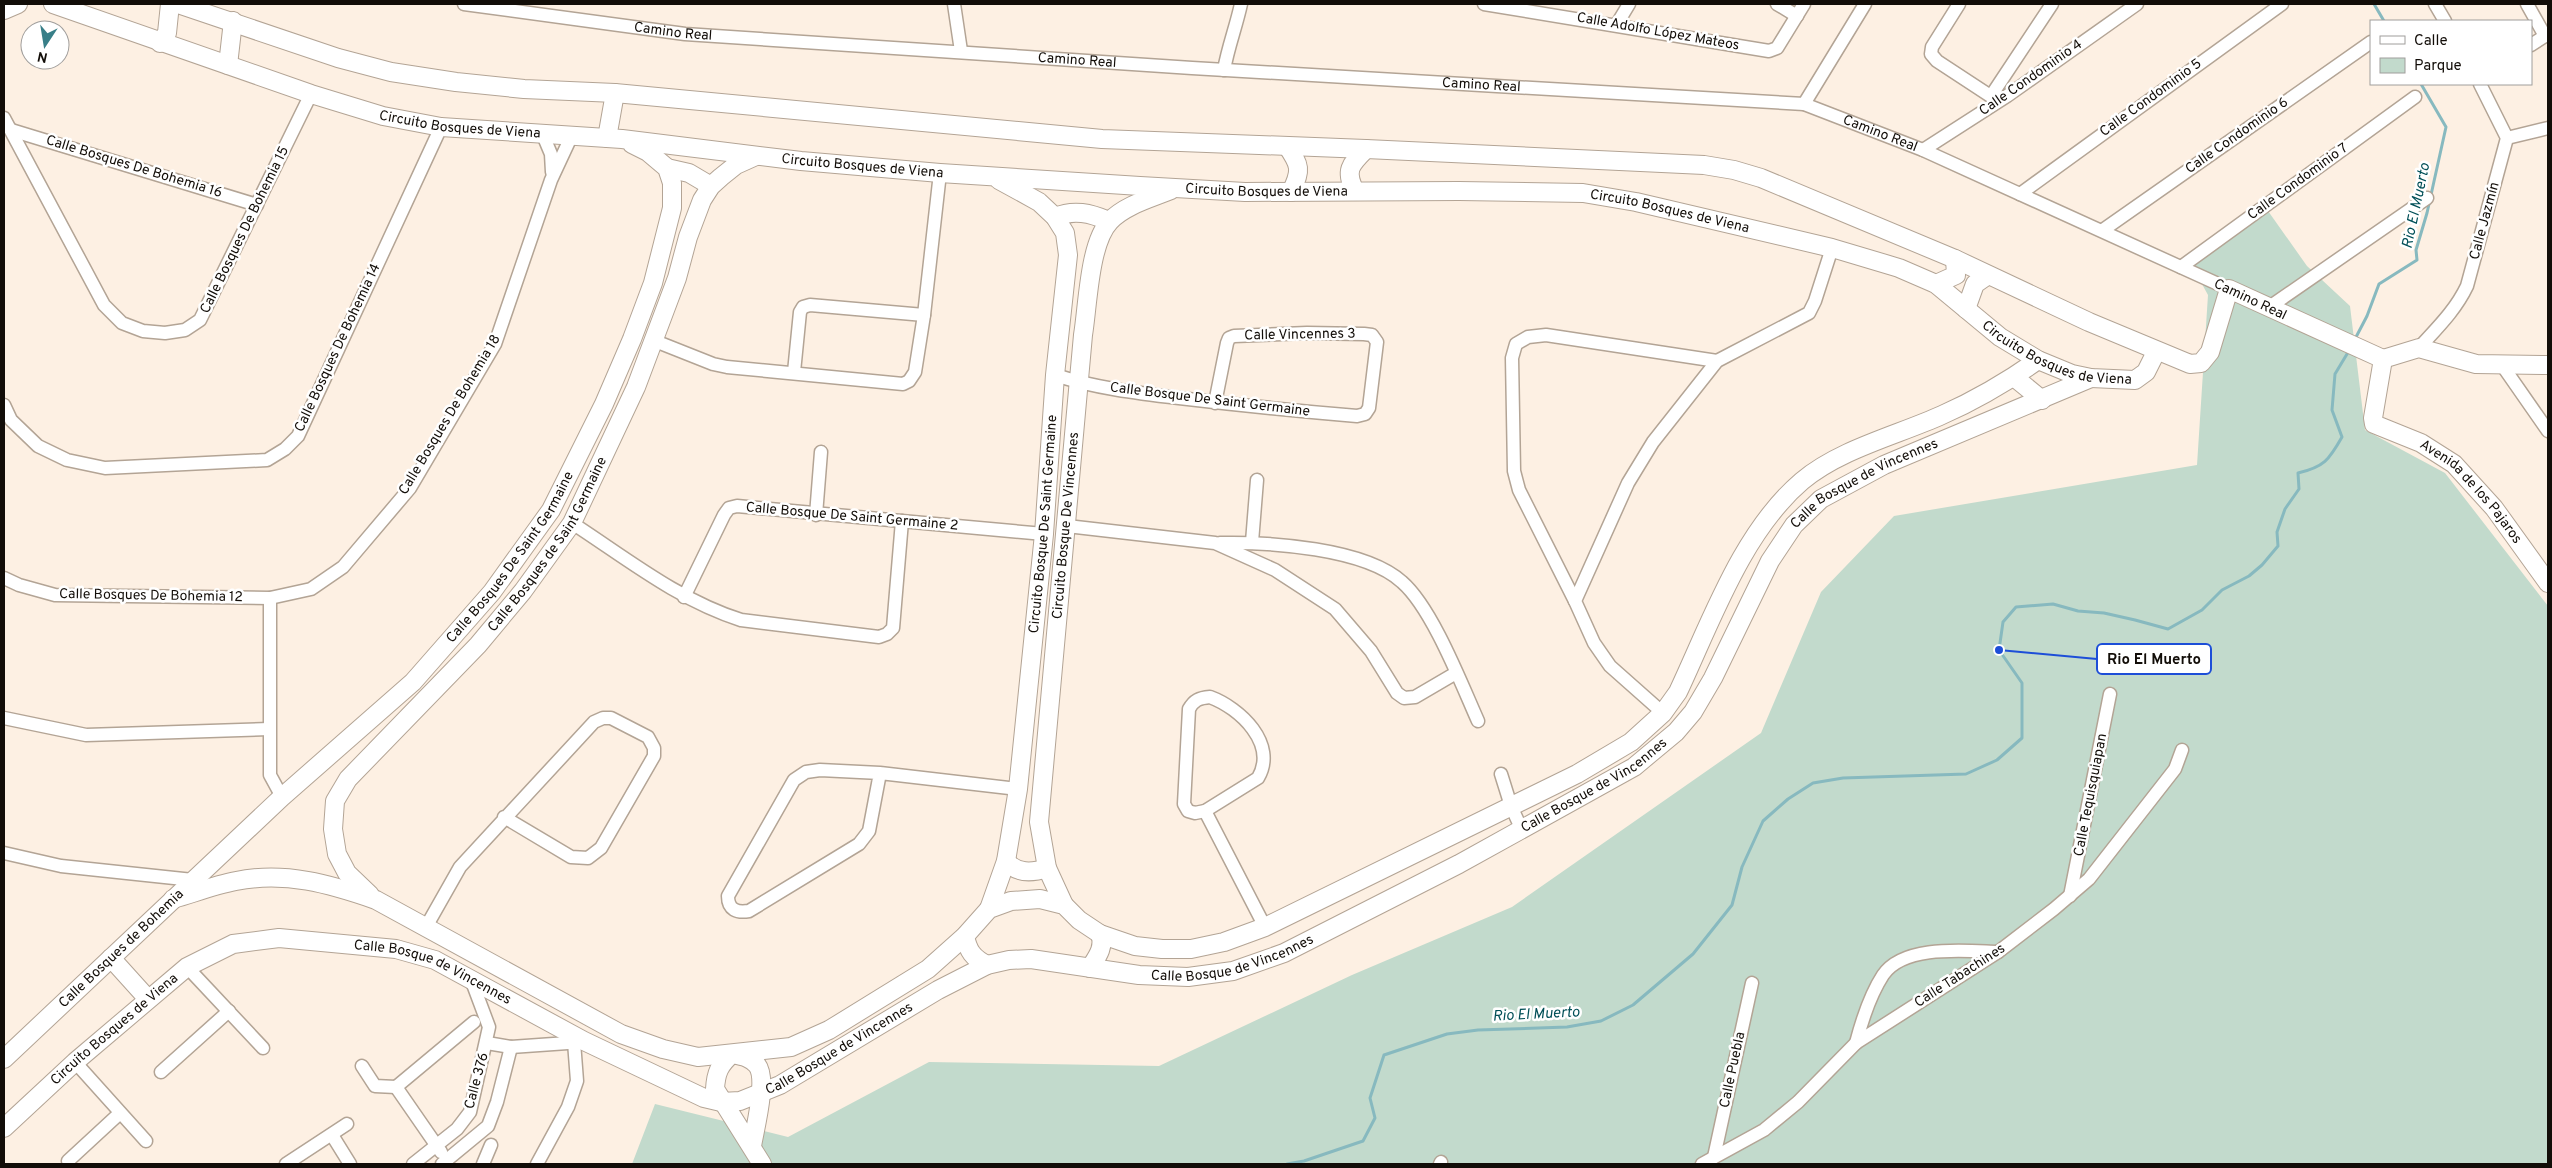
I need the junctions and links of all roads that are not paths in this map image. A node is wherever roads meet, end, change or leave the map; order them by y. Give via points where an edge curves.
1 (18, 4) edge
2 (53, 4) edge
3 (170, 4) edge
4 (178, 4) edge
5 (464, 4) edge
6 (954, 4) edge
7 (1241, 4) edge
8 (1484, 4) edge
9 (1630, 4) edge
10 (1777, 4) edge
11 (1804, 4) edge
12 (1865, 4) edge
13 (1959, 4) edge
14 (2052, 4) edge
15 (2137, 4) edge
16 (2282, 4) edge
17 (2435, 4) edge
18 (2527, 4) edge
19 (1520, 6) edge
20 (4, 10) edge
21 (1796, 16) junction
22 (2443, 20) edge
23 (233, 21) junction
24 (1617, 24) junction
25 (2546, 35) edge
26 (160, 43) junction
27 (2370, 43) edge
28 (2532, 44) edge
29 (961, 51) junction
30 (228, 65) junction
31 (1224, 70) junction
32 (2481, 85) edge
33 (615, 93) junction
34 (311, 94) junction
35 (2415, 97) dead end
36 (1994, 98) junction
37 (1804, 104) junction
38 (4, 118) edge
39 (441, 128) junction
40 (2548, 128) edge
41 (10, 130) junction
42 (543, 135) junction
43 (571, 137) junction
44 (2508, 138) junction
45 (614, 139) junction
46 (1287, 146) junction
47 (1366, 149) junction
48 (1923, 150) junction
49 (756, 156) junction
50 (667, 168) junction
51 (940, 173) junction
52 (989, 176) junction
53 (551, 180) junction
54 (711, 186) junction
55 (1176, 188) junction
56 (1355, 191) junction
57 (1291, 192) junction
58 (2020, 194) junction
59 (2427, 198) dead end
60 (257, 205) junction
61 (1054, 217) junction
62 (1109, 221) junction
63 (2103, 230) junction
64 (1832, 248) junction
65 (1955, 259) junction
66 (2181, 267) junction
67 (1988, 276) junction
68 (1936, 284) junction
69 (2229, 289) junction
70 (2268, 308) junction
71 (1966, 309) junction
72 (924, 315) junction
73 (655, 341) junction
74 (2419, 348) junction
75 (2156, 352) junction
76 (2380, 357) junction
77 (2038, 360) junction
78 (1717, 361) junction
79 (2502, 365) junction
80 (2548, 365) edge
81 (794, 372) junction
82 (1055, 374) junction
83 (2014, 377) junction
84 (2091, 378) junction
85 (1080, 383) junction
86 (2042, 400) junction
87 (1215, 403) junction
88 (4, 405) edge
89 (1365, 414) joint
90 (2548, 430) edge
91 (821, 452) dead end
92 (1257, 480) dead end
93 (816, 515) junction
94 (902, 521) junction
95 (572, 522) junction
96 (1067, 526) junction
97 (1044, 534) junction
98 (1252, 542) junction
99 (1215, 543) junction
100 (4, 578) edge
101 (2548, 583) edge
102 (684, 597) junction
103 (270, 598) junction
104 (1575, 601) junction
105 (1456, 673) junction
106 (2110, 694) dead end
107 (1663, 713) junction
108 (4, 718) edge
109 (1478, 721) dead end
110 (269, 729) junction
111 (2182, 750) dead end
112 (880, 773) junction
113 (1501, 774) dead end
114 (1018, 789) junction
115 (282, 797) junction
116 (1511, 806) junction
117 (1205, 811) junction
118 (504, 817) junction
119 (1521, 828) junction
120 (4, 853) edge
121 (1006, 861) junction
122 (1047, 868) junction
123 (193, 880) junction
124 (2070, 896) junction
125 (173, 899) junction
126 (376, 900) junction
127 (1064, 905) junction
128 (989, 909) junction
129 (426, 926) junction
130 (1265, 927) junction
131 (1100, 934) junction
132 (965, 936) junction
133 (233, 944) joint
134 (1998, 952) junction
135 (111, 958) junction
136 (986, 965) junction
137 (187, 967) junction
138 (1090, 968) junction
139 (470, 977) junction
140 (1752, 983) dead end
141 (148, 999) junction
142 (229, 1011) junction
143 (474, 1022) dead end
144 (579, 1042) junction
145 (487, 1043) junction
146 (1856, 1043) junction
147 (263, 1048) dead end
148 (510, 1048) junction
149 (732, 1054) junction
150 (4, 1059) edge
151 (76, 1062) junction
152 (362, 1066) dead end
153 (161, 1072) dead end
154 (396, 1087) junction
155 (760, 1093) junction
156 (721, 1102) junction
157 (120, 1113) junction
158 (347, 1124) dead end
159 (4, 1128) edge
160 (332, 1135) junction
161 (146, 1142) dead end
162 (491, 1144) dead end
163 (436, 1146) junction
164 (752, 1146) junction
165 (1714, 1157) junction
166 (68, 1161) dead end
167 (444, 1162) edge
168 (286, 1164) edge
169 (350, 1164) edge
170 (412, 1164) edge
171 (483, 1164) edge
172 (537, 1164) edge
173 (762, 1164) edge
174 (1702, 1164) edge

1 - 20 main road
2 - 26 main road, Circuito Bosques de Viena
3 - 26 main road via 167,33
4 - 23 main road
5 - 29 street, Camino Real via 684,34
6 - 29 street
7 - 31 street
8 - 19 street, Calle Adolfo López Mateos
9 - 24 street
10 - 21 street
11 - 21 street
12 - 37 street
13 - 36 street via 1932,47 1931,54
14 - 36 street
15 - 36 street, Calle Condominio 4
16 - 58 street, Calle Condominio 5
17 - 22 street
18 - 25 street
19 - 24 street, Calle Adolfo López Mateos
21 - 24 street, Calle Adolfo López Mateos via 1773,50
23 - 30 main road
23 - 33 main road via 338,58 391,72 514,88
25 - 28 street
26 - 30 main road, Circuito Bosques de Viena
27 - 63 street, Calle Condominio 6
29 - 31 street, Camino Real
30 - 34 main road, Circuito Bosques de Viena
31 - 37 street, Camino Real
32 - 44 street
33 - 45 main road
33 - 46 main road via 1102,139
34 - 39 main road, Circuito Bosques de Viena via 383,116
34 - 60 street, Calle Bosques De Bohemia 15
35 - 66 street, Calle Condominio 7
36 - 48 street, Calle Condominio 4
37 - 48 street, Camino Real
38 - 41 street, Calle Bosques De Bohemia 15
39 - 42 main road, Circuito Bosques de Viena
39 - 88 street, Calle Bosques De Bohemia 14 via 298,436 285,449 267,460 105,468 67,460 38,446 11,420
40 - 44 street
41 - 60 street, Calle Bosques De Bohemia 16
41 - 60 street, Calle Bosques De Bohemia 15 via 104,305 122,323 143,332 185,330 200,320
42 - 43 main road, Circuito Bosques de Viena
42 - 53 street, Calle Bosques De Bohemia 18 via 551,154
43 - 45 main road, Circuito Bosques de Viena
43 - 53 street, Calle Bosques De Bohemia 18
44 - 74 street, Calle Jazmín via 2467,286 2458,305
45 - 49 main road, Circuito Bosques de Viena
45 - 50 main road via 648,152
46 - 47 main road
46 - 57 main road via 1299,167
47 - 56 main road via 1349,170
47 - 65 main road via 1704,165 1734,170 1761,178
48 - 58 street, Camino Real
49 - 51 main road, Circuito Bosques de Viena
49 - 54 main road, Calle Bosques de Saint Germaine via 736,165
50 - 54 main road via 689,173
50 - 115 main road, Calle Bosques De Saint Germaine via 672,183 672,208 653,283 604,404 551,510 492,592 445,648 413,682
51 - 52 main road, Circuito Bosques de Viena
51 - 72 street
52 - 55 main road, Circuito Bosques de Viena
52 - 61 main road, Circuito Bosque De Saint Germaine via 1039,202
53 - 103 street, Calle Bosques De Bohemia 18 via 495,344 410,488 342,567 311,589
54 - 73 main road, Calle Bosques de Saint Germaine via 688,237
55 - 57 main road, Circuito Bosques de Viena
55 - 62 main road via 1136,204
56 - 57 main road, Circuito Bosques de Viena
56 - 64 main road, Circuito Bosques de Viena via 1583,194 1636,202
58 - 63 street, Camino Real
59 - 70 street
61 - 62 main road via 1066,212 1079,212
61 - 82 main road, Circuito Bosque De Saint Germaine via 1065,233 1068,254
62 - 85 main road, Circuito Bosque De Vincennes via 1094,257
63 - 66 street, Camino Real
64 - 68 main road, Circuito Bosques de Viena via 1899,268
64 - 78 street via 1809,313
65 - 67 main road
65 - 68 main road via 1956,275
66 - 69 street, Camino Real
67 - 71 main road via 1974,284
67 - 75 main road
68 - 71 main road, Circuito Bosques de Viena
69 - 70 main road, Camino Real
69 - 75 main road via 2210,352 2201,363 2190,364
70 - 76 main road, Camino Real
71 - 77 main road, Circuito Bosques de Viena via 2000,337
72 - 81 street via 915,372 903,384
72 - 81 street via 804,307 800,312
73 - 81 street via 712,364
73 - 95 main road, Calle Bosques de Saint Germaine
74 - 76 main road
74 - 79 main road via 2476,364
75 - 84 main road, Circuito Bosques de Viena via 2146,372 2135,380
76 - 101 main road, Avenida de los Pajaros via 2374,424 2421,443 2454,464 2494,508
77 - 83 main road, Calle Bosque de Vincennes
77 - 84 main road, Circuito Bosques de Viena
78 - 104 street via 1653,442 1628,483
78 - 104 street via 1546,335 1528,337 1516,344 1512,364 1514,471 1519,490
79 - 80 main road
79 - 90 street
82 - 85 street, Calle Bosque De Saint Germaine
82 - 97 main road, Circuito Bosque De Saint Germaine
83 - 86 main road
83 - 107 main road, Calle Bosque de Vincennes via 1944,414 1845,455 1803,481 1775,510 1750,544 1678,692
84 - 86 main road, Calle Bosque de Vincennes
85 - 87 street, Calle Bosque De Saint Germaine
85 - 96 main road, Circuito Bosque De Vincennes
86 - 119 main road, Calle Bosque de Vincennes via 1884,465 1821,500 1794,525 1770,560 1713,678 1693,712 1676,732 1634,767
87 - 89 street, Calle Bosque De Saint Germaine via 1357,416
87 - 89 street, Calle Vincennes 3 via 1229,338 1306,333 1372,335 1377,342 1369,408
91 - 93 street
92 - 98 street
93 - 94 street, Calle Bosque De Saint Germaine 2
93 - 102 street, Calle Bosque De Saint Germaine 2 via 737,506 729,508
94 - 97 street, Calle Bosque De Saint Germaine 2
94 - 102 street via 893,628 879,637 741,620
95 - 102 street
95 - 126 main road, Calle Bosques de Saint Germaine via 523,591 478,645 348,779 335,801 332,829 337,854 347,873
96 - 99 street
96 - 122 main road, Circuito Bosque De Vincennes via 1039,822
97 - 114 main road, Circuito Bosque De Saint Germaine
98 - 99 street
98 - 105 street via 1355,557 1392,573 1404,583 1428,616
99 - 105 street via 1275,570 1336,610 1371,651 1397,693 1404,698 1415,697
100 - 103 street, Calle Bosques De Bohemia 12 via 55,595
103 - 110 street
104 - 107 street via 1594,643 1610,666
105 - 109 street
106 - 124 street, Calle Tequisquiapan
107 - 116 main road, Calle Bosque de Vincennes via 1631,742 1577,774
108 - 110 street via 86,735
110 - 115 street via 270,775
111 - 124 street, Calle Tabachines via 2174,769 2088,879
112 - 112 street via 820,770 799,775 728,896 728,904 733,910 750,911 859,844 869,831
112 - 114 street
113 - 116 street
114 - 121 main road, Circuito Bosque De Saint Germaine
115 - 123 main road, Calle Bosques De Saint Germaine
116 - 119 street
116 - 130 main road, Calle Bosque de Vincennes
117 - 117 street via 1258,778 1263,762 1260,741 1246,719 1210,697 1193,702 1189,709 1184,804 1188,811
117 - 130 street
118 - 118 street via 594,722 611,718 648,737 654,748 654,756 601,848 588,858 571,856
118 - 129 street via 460,867
119 - 138 main road, Calle Bosque de Vincennes via 1459,864 1284,953 1233,971 1188,977
120 - 123 street via 61,866
121 - 122 main road via 1021,871
121 - 128 main road, Circuito Bosque De Saint Germaine
122 - 127 main road, Circuito Bosque De Vincennes
123 - 125 main road, Calle Bosques De Saint Germaine
124 - 134 street, Calle Tabachines
125 - 126 main road, Calle Bosques de Bohemia via 236,881 270,877 306,879
125 - 135 main road, Calle Bosques de Bohemia
126 - 129 main road, Calle Bosque de Vincennes
127 - 128 main road, Calle Bosque de Vincennes via 1040,899 1011,901
127 - 131 main road, Calle Bosque de Vincennes
128 - 132 main road, Calle Bosque de Vincennes
129 - 149 main road, Calle Bosque de Vincennes via 621,1034 698,1057
130 - 131 main road, Calle Bosque de Vincennes via 1224,942 1191,949 1162,950 1135,946
131 - 138 main road via 1103,941
132 - 136 main road via 975,959
132 - 149 main road, Calle Bosque de Vincennes via 928,968 829,1030 791,1047
133 - 137 main road, Circuito Bosques de Viena
133 - 139 main road, Calle Bosque de Vincennes via 279,938 396,949 435,960
134 - 146 street, Calle Tabachines
134 - 146 street via 1949,951 1916,955 1897,963 1883,974 1863,1018
135 - 141 main road
135 - 150 main road, Calle Bosques de Bohemia
136 - 138 main road, Calle Bosque de Vincennes via 1031,959
136 - 155 main road, Calle Bosque de Vincennes via 938,990 780,1085
137 - 141 main road, Circuito Bosques de Viena
137 - 142 street
139 - 144 main road, Calle Bosque de Vincennes
139 - 145 street, Calle 376 via 489,1024
140 - 165 street, Calle Puebla
141 - 151 main road, Circuito Bosques de Viena
142 - 147 street
142 - 153 street
143 - 154 street
144 - 148 street, Calle 376
144 - 156 main road, Calle Bosque de Vincennes via 704,1098
144 - 172 street via 577,1081 568,1108
145 - 148 street
145 - 163 street, Calle 376 via 470,1112 457,1129
146 - 165 street, Calle Tabachines via 1798,1102 1764,1130
148 - 167 street, Calle 376 via 488,1126
149 - 155 main road via 746,1056 757,1065 763,1079
149 - 156 main road via 716,1075 716,1089
151 - 157 street
151 - 159 main road, Circuito Bosques de Viena
152 - 154 street via 375,1086
154 - 163 street
155 - 156 main road, Calle Bosque de Vincennes via 740,1101
155 - 164 main road
156 - 164 main road
157 - 161 street
157 - 166 street
158 - 160 street
160 - 168 street
160 - 169 street
162 - 171 street
163 - 167 street
163 - 170 street, Calle 376
164 - 173 main road
165 - 174 street, Calle Tabachines

